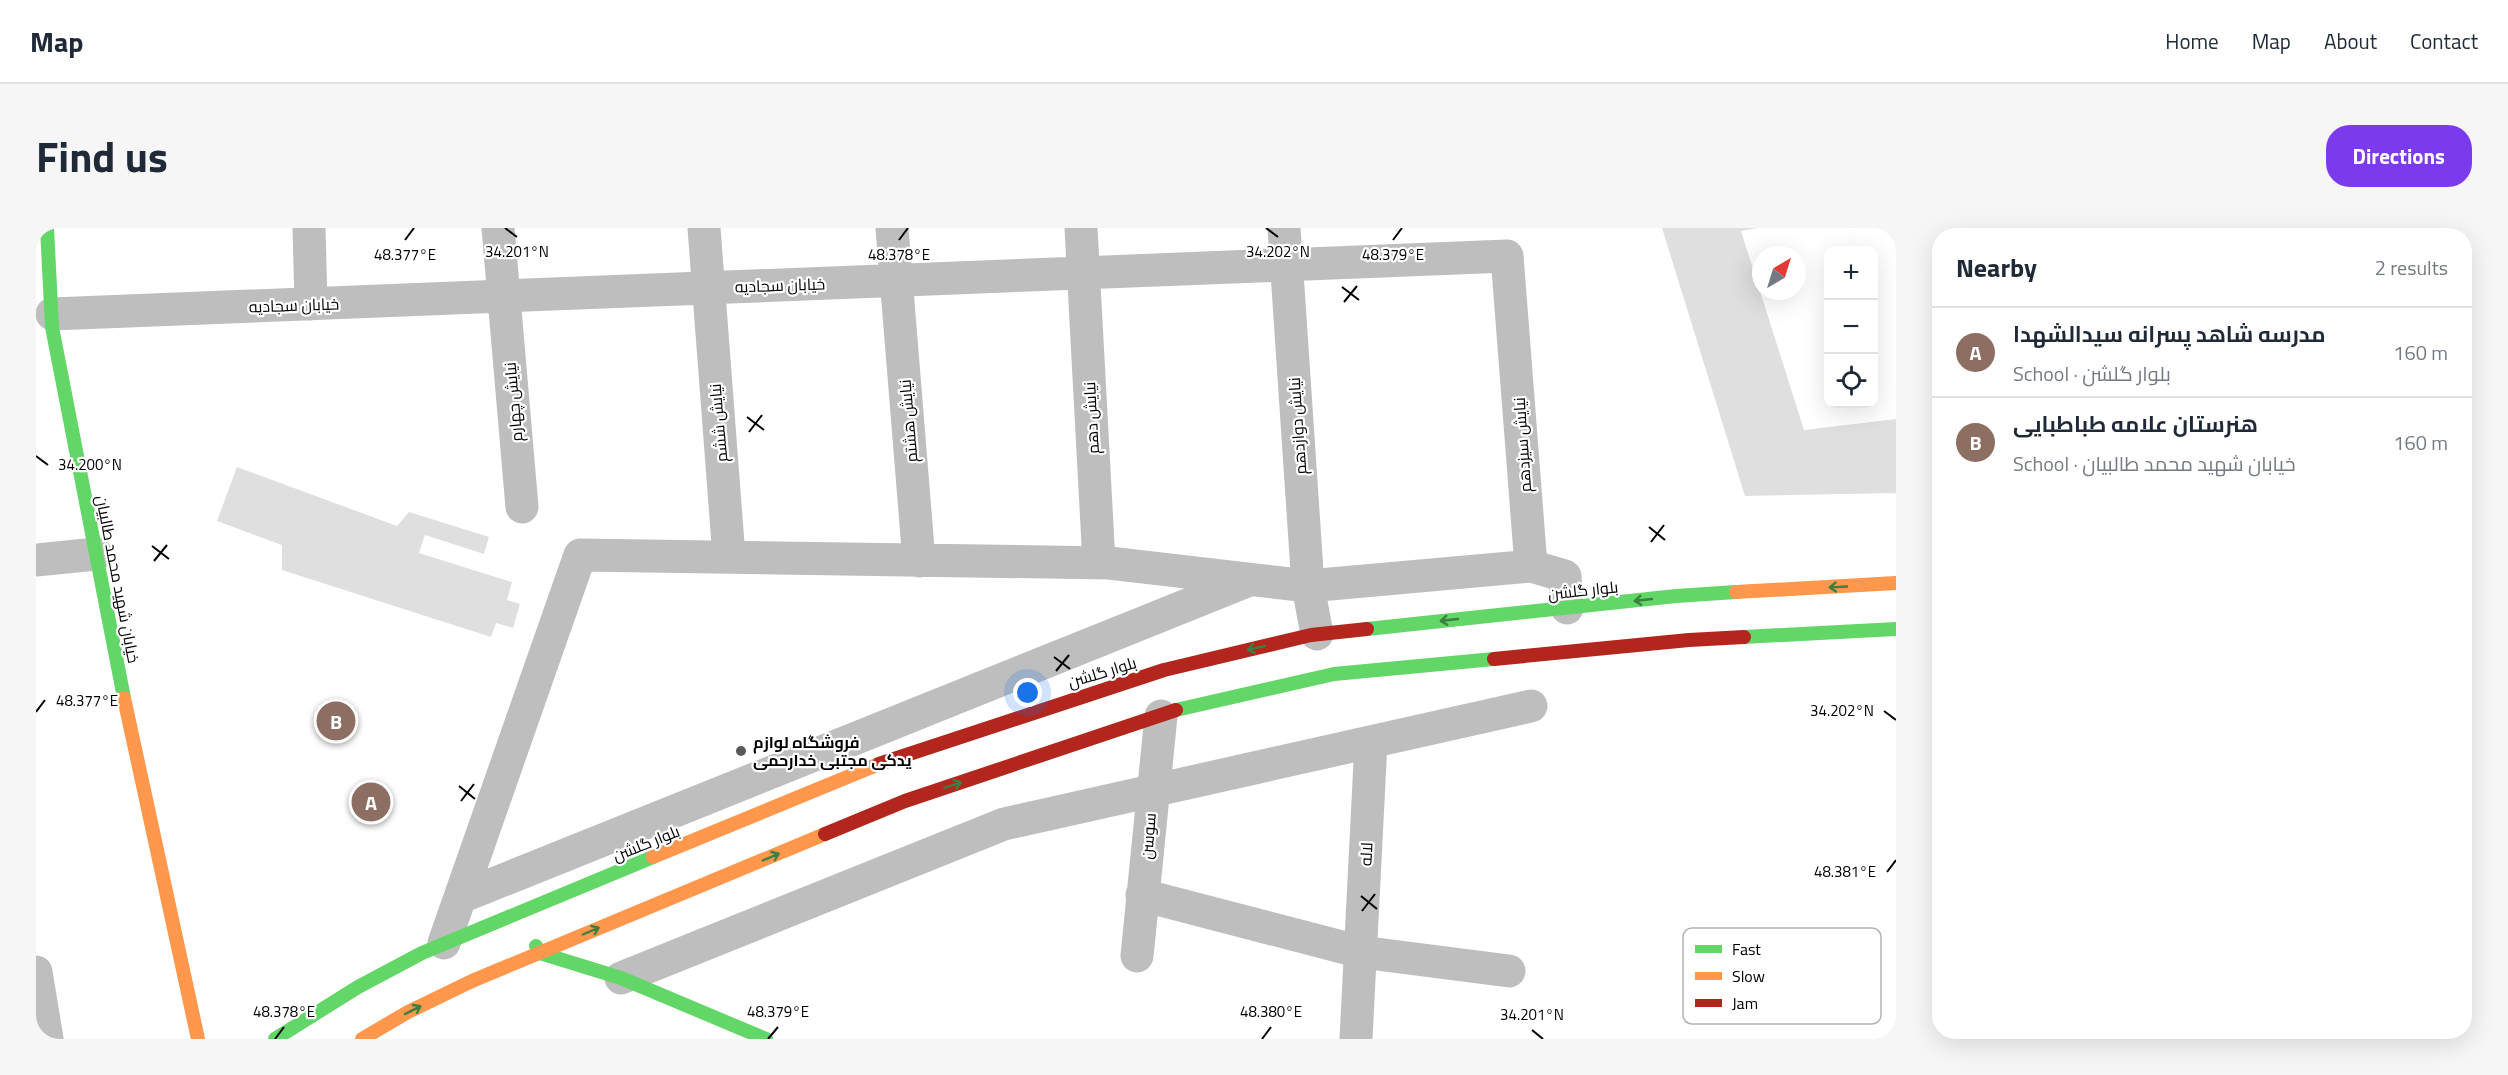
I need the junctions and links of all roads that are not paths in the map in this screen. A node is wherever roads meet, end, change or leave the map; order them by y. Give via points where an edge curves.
1 (47, 228) edge
2 (309, 228) edge
3 (498, 228) edge
4 (704, 228) edge
5 (892, 228) edge
6 (1081, 228) edge
7 (1284, 228) edge
8 (1508, 256) joint
9 (1286, 265) junction
10 (1084, 273) junction
11 (896, 281) junction
12 (708, 288) junction
13 (503, 296) junction
14 (310, 304) junction
15 (47, 312) edge
16 (522, 507) dead end
17 (96, 554) junction
18 (729, 557) junction
19 (36, 560) edge
20 (919, 561) junction
21 (1099, 563) junction
22 (1530, 566) junction
23 (1251, 580) junction
24 (1896, 583) edge
25 (1308, 586) junction
26 (1567, 608) junction
27 (1896, 629) edge
28 (1317, 634) junction
29 (1532, 706) dead end
30 (1161, 716) junction
31 (1371, 742) junction
32 (1152, 791) junction
33 (1143, 895) junction
34 (461, 897) junction
35 (522, 924) junction
36 (444, 943) junction
37 (1361, 952) junction
38 (540, 953) junction
39 (1137, 956) dead end
40 (1509, 971) dead end
41 (36, 972) edge
42 (621, 978) junction
43 (46, 1039) edge
44 (198, 1039) edge
45 (275, 1039) edge
46 (362, 1039) edge
47 (766, 1039) edge
48 (1356, 1039) edge

1 - 15 street, خیابان شهید محمد طالبیان
2 - 14 street
3 - 13 street, نیایش چهارم
4 - 12 street, نیایش ششم
5 - 11 street, نیایش هشتم
6 - 10 street, نیایش دهم
7 - 9 street, نیایش دوازدهم
8 - 9 street, خیابان سجادیه
8 - 22 street, نیایش سیزدهم
9 - 10 street, خیابان سجادیه
9 - 25 street, نیایش دوازدهم
10 - 11 street, خیابان سجادیه
10 - 21 street, نیایش دهم
11 - 12 street, خیابان سجادیه
11 - 20 street, نیایش هشتم
12 - 13 street, خیابان سجادیه
12 - 18 street, نیایش ششم
13 - 14 street, خیابان سجادیه
13 - 16 street, نیایش چهارم
14 - 15 street, خیابان سجادیه
15 - 17 street, خیابان شهید محمد طالبیان
17 - 19 street
17 - 44 street, خیابان شهید محمد طالبیان
18 - 20 street
18 - 34 street via 580,555
20 - 21 street
21 - 23 street
22 - 25 street
22 - 26 street via 1565,576
23 - 25 street
23 - 34 street
24 -> 26 street, بلوار گلشن via 1676,596
25 - 28 street, نیایش دوازدهم
26 -> 28 street, بلوار گلشن
27 - 30 street via 1689,640 1334,674 1192,705
28 -> 35 street, بلوار گلشن via 1164,670 883,763
29 - 31 street
30 - 32 street, سوسن
38 -> 30 street via 905,801
31 - 32 street
31 - 37 street, لاله
32 - 33 street, سوسن
32 - 42 street via 1004,824
33 - 37 street
33 - 39 street, سوسن
34 - 36 street
35 - 36 street, بلوار گلشن
35 - 38 street
36 - 45 street, بلوار گلشن via 354,988
37 - 40 street
37 - 48 street, لاله
38 - 42 street
46 -> 38 street via 472,981
41 - 43 street
42 - 47 street

